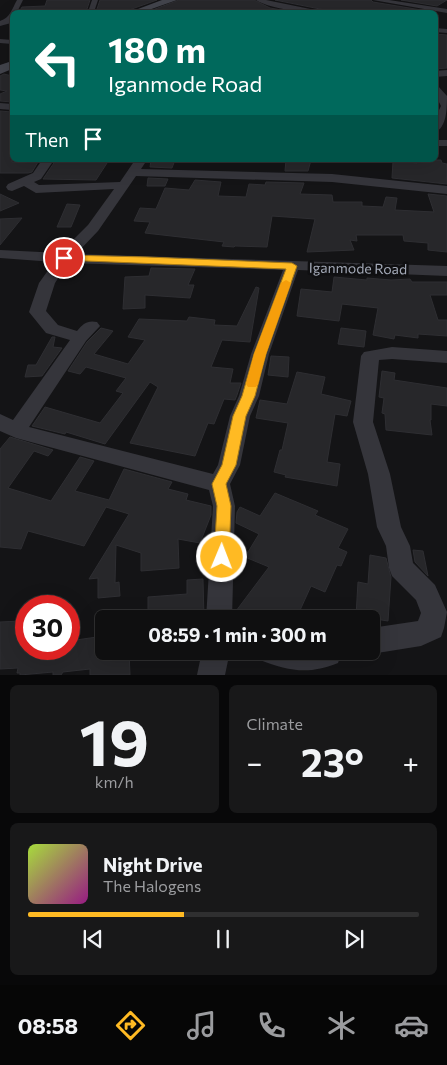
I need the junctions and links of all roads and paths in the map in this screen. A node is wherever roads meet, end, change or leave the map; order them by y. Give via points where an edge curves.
1 (259, 0) edge
2 (287, 0) edge
3 (376, 0) edge
4 (167, 1) edge
5 (278, 4) junction
6 (145, 10) edge
7 (264, 10) dead end
8 (311, 10) edge
9 (447, 11) edge
10 (438, 91) edge
11 (446, 106) edge
12 (438, 123) edge
13 (47, 162) edge
14 (137, 166) edge
15 (27, 182) junction
16 (125, 185) junction
17 (12, 187) dead end
18 (447, 190) edge
19 (0, 254) edge
20 (64, 258) junction
21 (292, 266) junction
22 (447, 271) edge
23 (447, 357) edge
24 (8, 426) edge
25 (219, 484) junction
26 (219, 610) edge
27 (380, 639) edge
28 (214, 660) edge
29 (211, 675) edge

1 - 5 street
2 - 5 street
3 - 9 street
4 - 6 street
5 - 7 street
5 - 8 street
10 - 11 street
11 - 12 street
13 - 15 street via 37,176
14 - 16 street
14 - 18 street via 332,178
15 - 16 street via 43,189
15 - 17 street
16 - 20 street via 108,204 94,228
19 - 20 street, Iganmode Road
20 - 21 street, Iganmode Road
20 - 24 street via 47,283 37,312 52,329 86,332
21 - 22 street, Iganmode Road
21 - 25 street via 240,416 229,465
23 - 27 street via 392,353 370,356 363,422 389,527 398,546 401,568 426,593 434,613 431,628 421,633
24 - 25 street
25 - 26 street via 224,506
28 - 29 street

